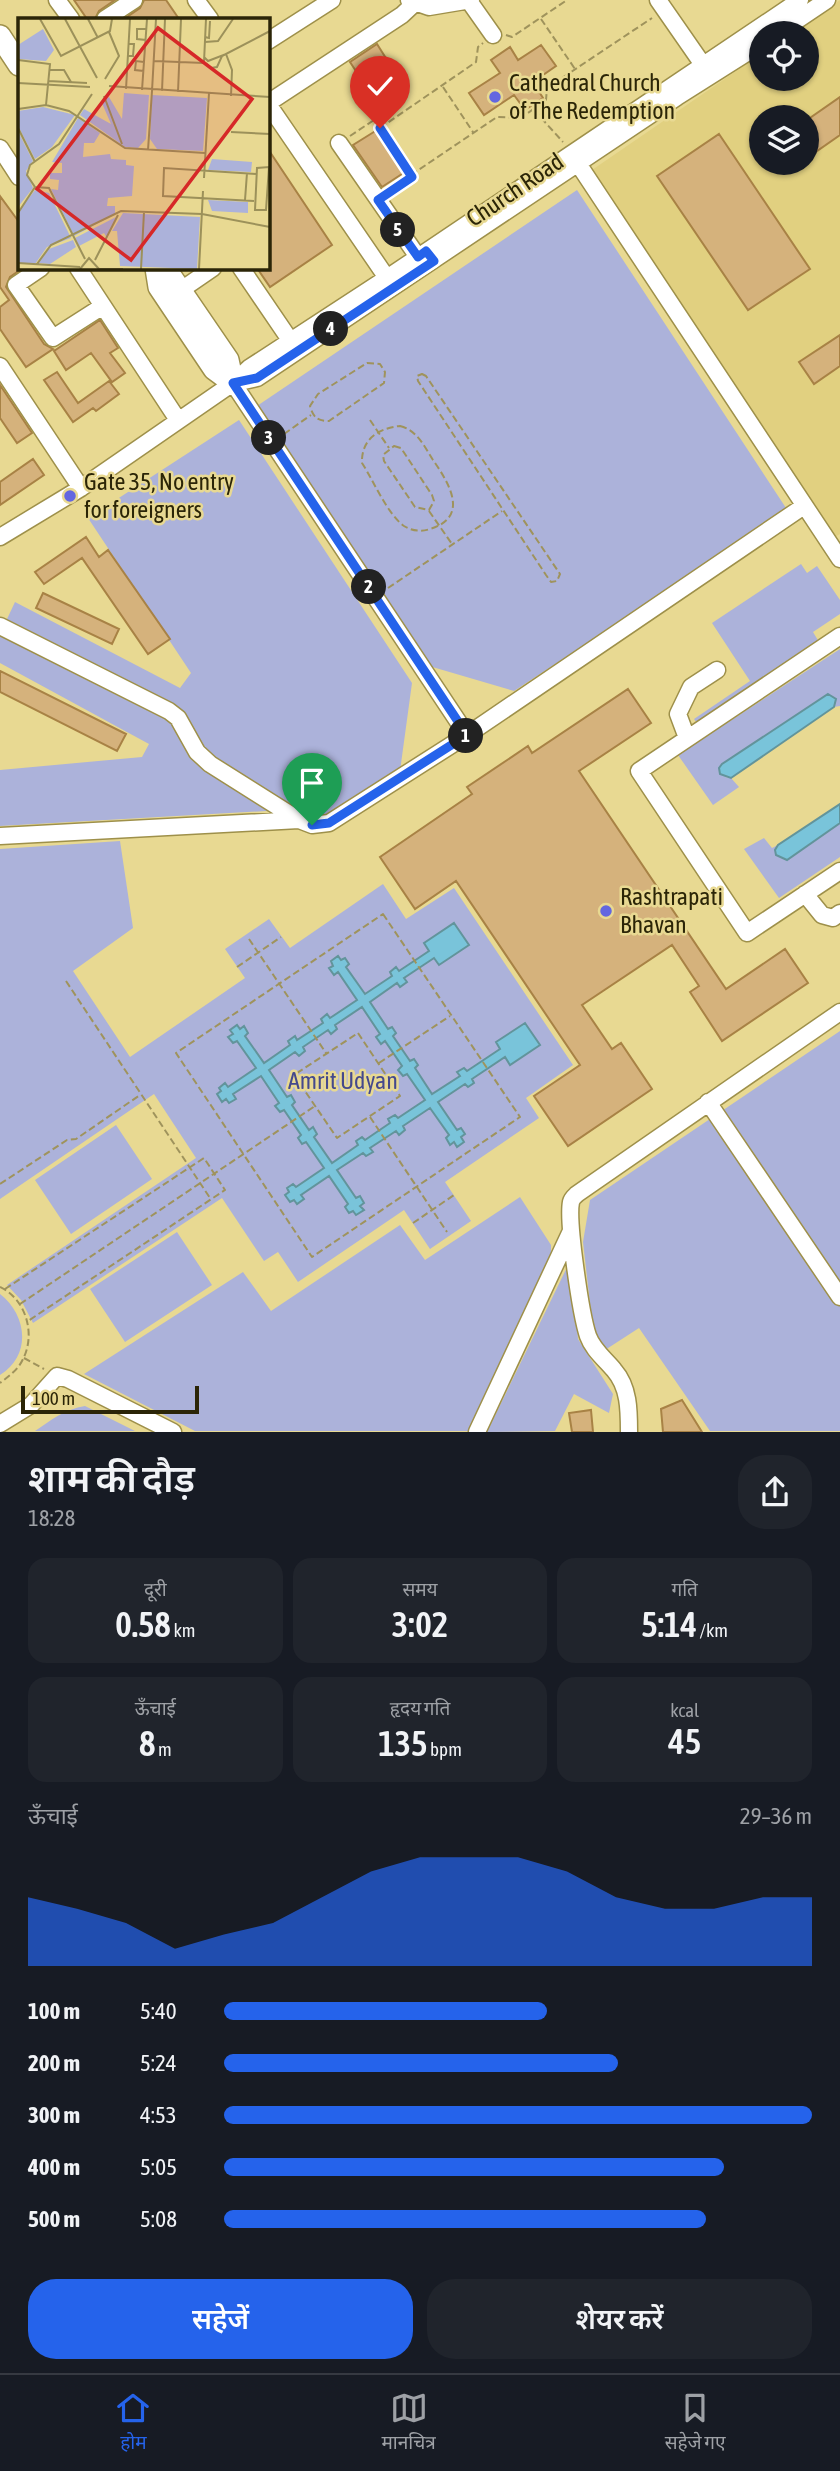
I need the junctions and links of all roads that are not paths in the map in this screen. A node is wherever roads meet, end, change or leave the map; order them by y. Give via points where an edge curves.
1 (58, 0) edge
2 (134, 0) edge
3 (196, 0) edge
4 (332, 0) edge
5 (800, 0) edge
6 (827, 0) edge
7 (415, 1) edge
8 (470, 1) edge
9 (662, 5) edge
10 (70, 18) edge
11 (107, 18) edge
12 (208, 18) edge
13 (796, 21) edge
14 (494, 35) road end
15 (0, 36) edge
16 (270, 40) edge
17 (749, 50) edge
18 (18, 63) edge
19 (707, 70) junction
20 (270, 102) edge
21 (270, 106) edge
22 (340, 143) road end
23 (0, 148) edge
24 (575, 159) junction
25 (18, 173) edge
26 (426, 256) junction
27 (38, 270) edge
28 (79, 270) edge
29 (157, 270) edge
30 (210, 270) edge
31 (242, 270) edge
32 (387, 278) junction
33 (181, 290) junction
34 (103, 306) junction
35 (290, 340) junction
36 (0, 366) edge
37 (233, 383) junction
38 (178, 420) junction
39 (81, 488) junction
40 (804, 506) junction
41 (0, 537) edge
42 (840, 559) edge
43 (0, 626) edge
44 (840, 636) edge
45 (717, 670) dead end
46 (467, 735) junction
47 (687, 738) junction
48 (299, 820) junction
49 (0, 836) edge
50 (840, 871) edge
51 (805, 894) junction
52 (840, 913) edge
53 (840, 1012) edge
54 (709, 1102) junction
55 (571, 1230) junction
56 (840, 1297) edge
57 (0, 1424) edge
58 (173, 1432) edge
59 (477, 1432) edge
60 (629, 1432) edge

1 - 10 street
2 - 11 street
3 - 12 street
4 - 16 street
5 - 19 street, Church Road
6 - 13 street
7 - 8 street via 429,7
7 - 20 street
8 - 14 street
9 - 19 street
15 - 18 main road
17 - 19 street, Church Road
19 - 24 street, Church Road
21 - 32 street
22 - 26 street via 378,200
23 - 25 street
24 - 26 street, Church Road
24 - 40 street
26 - 32 street, Church Road
26 - 37 street, Church Road via 257,378
27 - 34 street via 16,285 52,338
28 - 34 street
29 - 33 main road
29 - 37 main road via 159,287 214,369
30 - 33 street
31 - 35 street
32 - 35 street, Church Road
33 - 37 main road via 228,360
34 - 38 street
35 - 37 street, Church Road
36 - 39 street
37 - 38 street, Church Road
37 - 46 street
38 - 39 street, Church Road
39 - 41 street, Church Road
40 - 42 street
40 - 46 street
43 - 48 street via 169,711 210,764
44 - 47 street
45 - 47 street via 691,687 678,714
46 - 48 street via 329,823 312,825
47 - 51 street via 639,771 747,933
48 - 49 street
50 - 51 street
51 - 52 street via 822,915 832,918
53 - 54 street
54 - 55 street via 577,1194 571,1202
54 - 56 street
55 - 59 street
55 - 60 street via 589,1338 624,1387
57 - 58 street via 31,1405 57,1376

